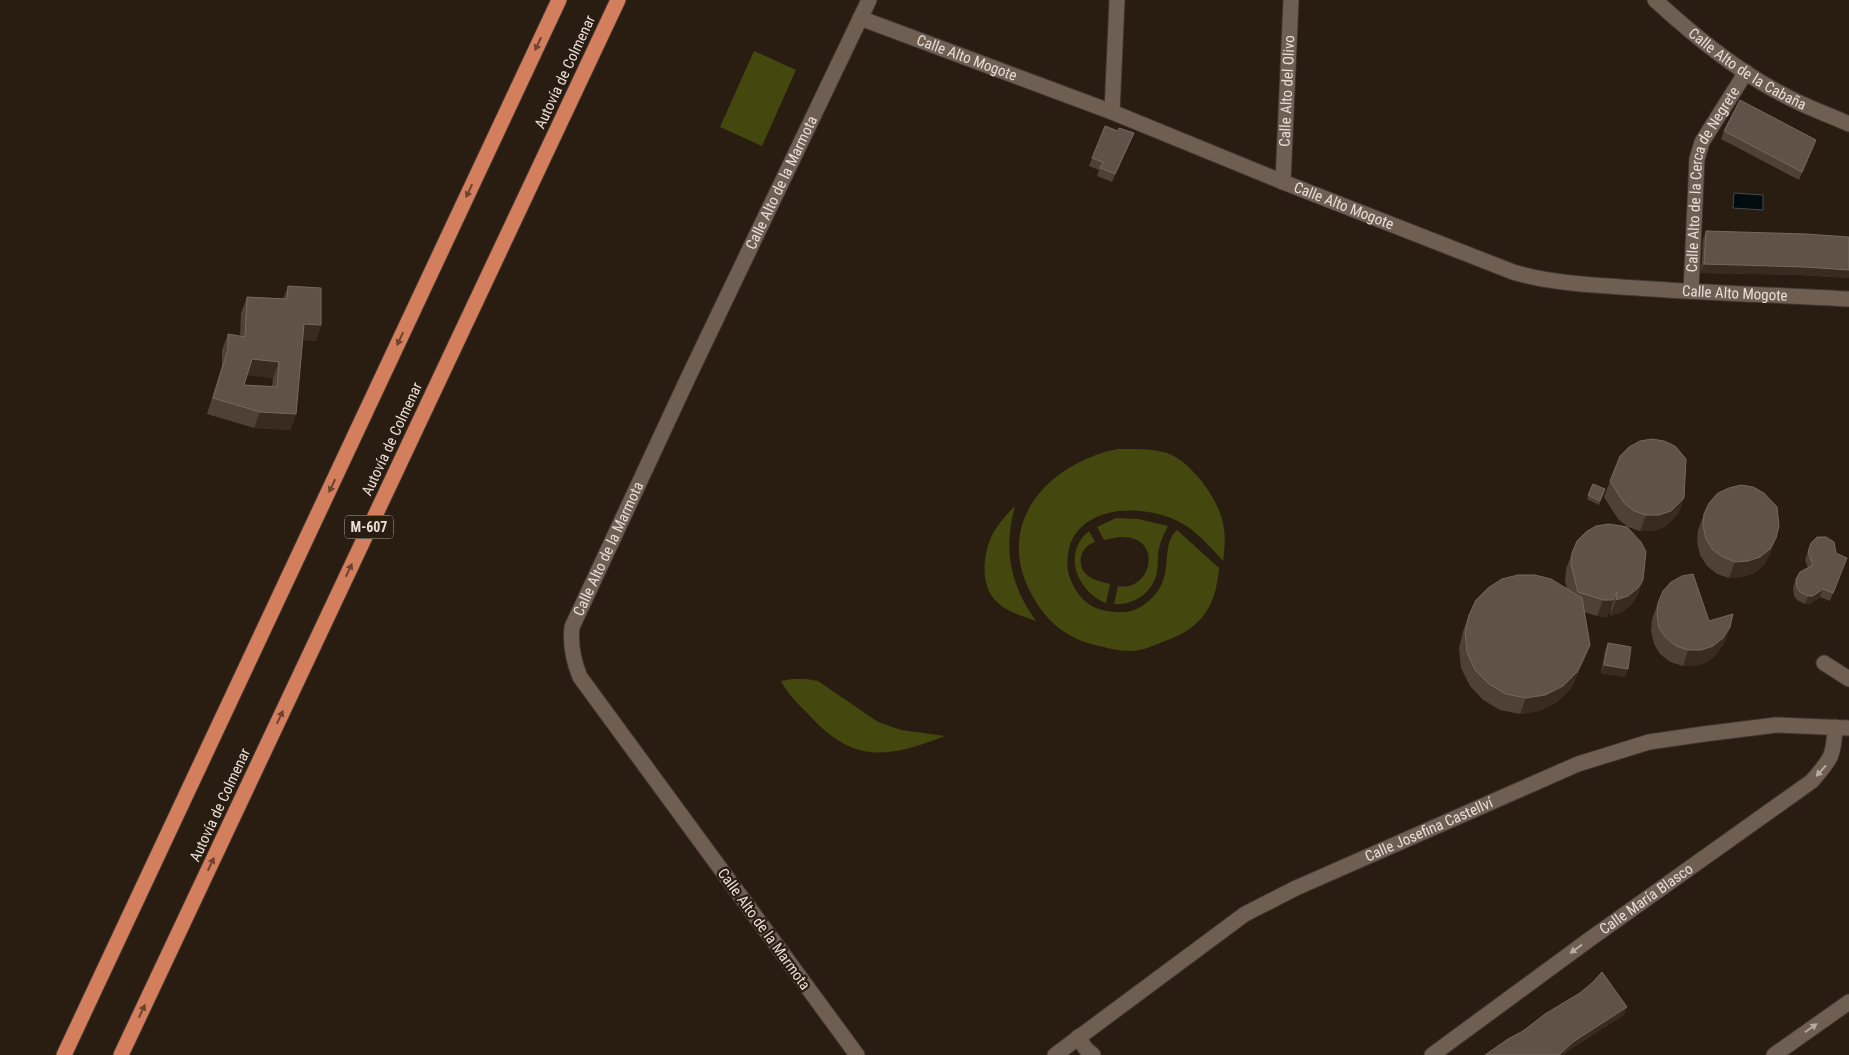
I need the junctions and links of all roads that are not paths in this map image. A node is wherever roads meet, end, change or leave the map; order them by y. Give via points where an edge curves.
1 (559, 0) edge
2 (618, 0) edge
3 (869, 0) edge
4 (1117, 0) edge
5 (1291, 0) edge
6 (1655, 0) edge
7 (860, 18) junction
8 (1746, 72) junction
9 (1112, 112) junction
10 (1849, 124) edge
11 (1283, 182) junction
12 (1691, 291) junction
13 (1849, 299) edge
14 (1824, 663) dead end
15 (1849, 679) edge
16 (1842, 728) edge
17 (1849, 1002) edge
18 (1078, 1037) junction
19 (64, 1055) edge
20 (121, 1055) edge
21 (858, 1055) edge
22 (1054, 1055) edge
23 (1093, 1055) edge
24 (1432, 1055) edge
25 (1774, 1055) edge

1 -> 19 highway
20 -> 2 highway, Autovía de Colmenar / M-607
3 - 7 street, Calle Alto de la Marmota
4 - 9 street
5 - 11 street, Calle Alto del Olivo
6 - 8 street, Calle Alto de la Cabaña
7 - 9 street, Calle Alto Mogote
7 - 21 street, Calle Alto de la Marmota via 691,372 572,628 570,641 580,676
8 - 10 street, Calle Alto de la Cabaña via 1782,94
8 - 12 street, Calle Alto de la Cerca de Negrete via 1702,142 1697,158
9 - 11 street, Calle Alto Mogote
11 - 12 street, Calle Alto Mogote via 1513,272 1560,282
12 - 13 street, Calle Alto Mogote
14 - 15 street
16 - 18 street, Calle Josefina Castellví via 1776,725 1704,734 1649,742 1578,764 1296,888 1245,914
16 -> 24 street, Calle María Blasco via 1830,761 1812,781
25 -> 17 street
18 - 22 street, Calle Josefina Castellví
18 - 23 street

